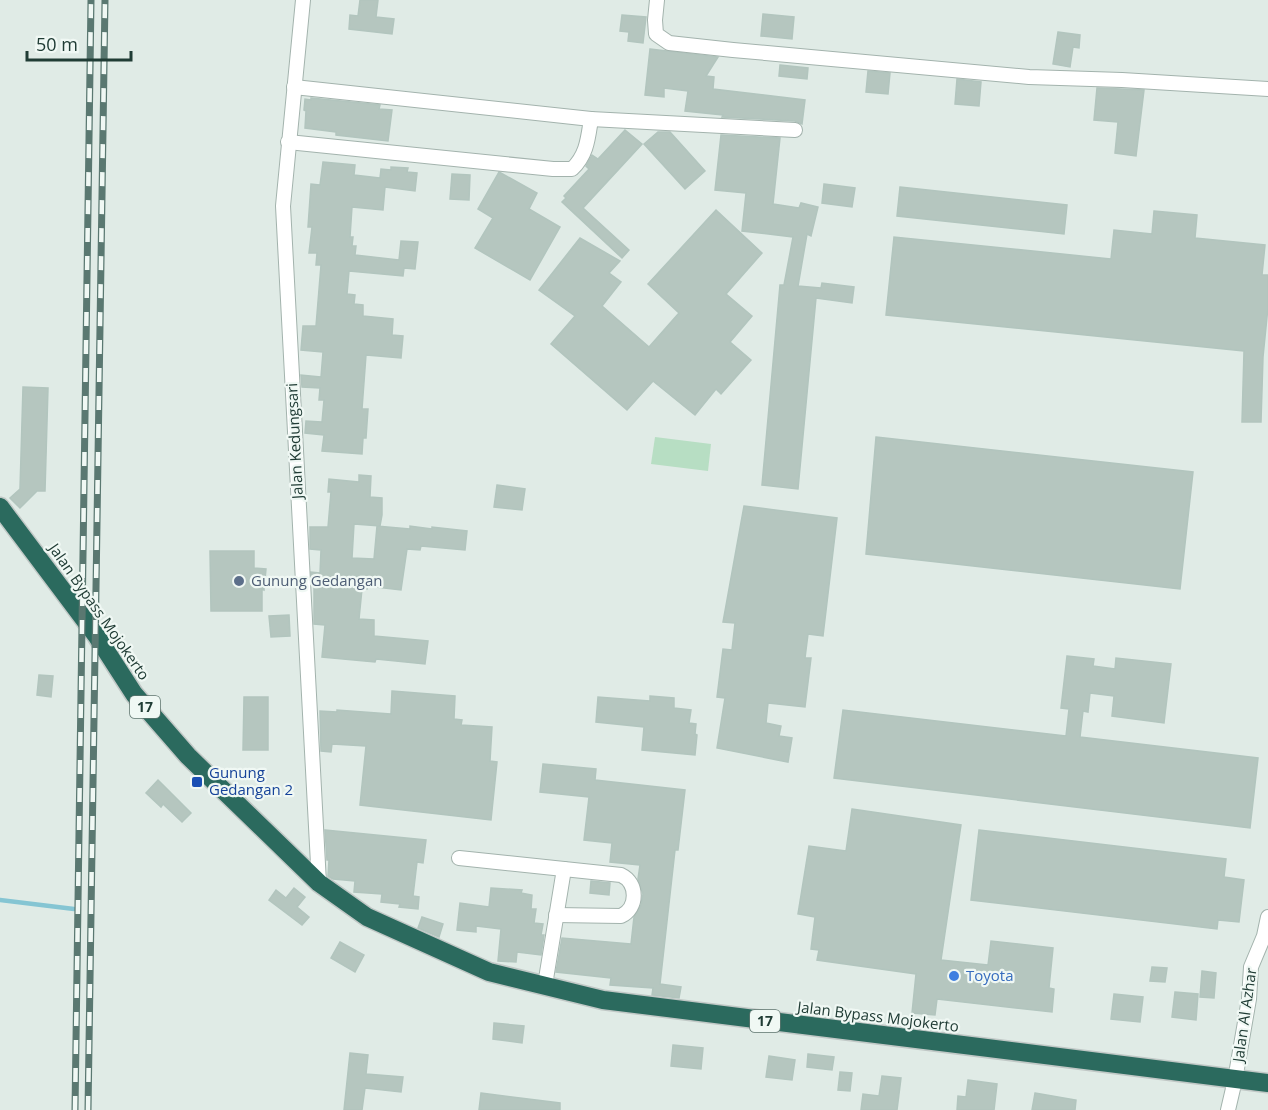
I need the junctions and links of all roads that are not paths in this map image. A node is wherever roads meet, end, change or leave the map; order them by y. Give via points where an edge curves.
1 (303, 0) edge
2 (657, 0) edge
3 (294, 87) junction
4 (1268, 89) edge
5 (591, 119) junction
6 (795, 129) dead end
7 (288, 142) junction
8 (0, 507) edge
9 (459, 858) dead end
10 (564, 869) junction
11 (319, 883) junction
12 (556, 915) junction
13 (1268, 917) edge
14 (544, 985) junction
15 (1235, 1080) junction
16 (1268, 1083) edge
17 (1228, 1110) edge

1 - 3 street, Jalan Kedungsari
2 - 4 street via 656,34 669,43 1029,77
3 - 5 street
3 - 7 street, Jalan Kedungsari
5 - 6 street
5 - 7 street via 585,152 572,169
7 - 11 street, Jalan Kedungsari via 284,221
8 - 11 highway, Jalan Bypass Mojokerto / 17 via 96,635 134,694 188,756
9 - 10 street
10 - 12 street
10 - 12 street via 621,875 632,886 633,901 621,916
11 - 14 highway, Jalan Bypass Mojokerto / 17 via 367,917 489,972
12 - 14 street
13 - 15 street, Jalan Al Azhar via 1251,967
14 - 15 highway, Jalan Bypass Mojokerto / 17 via 603,1000
15 - 16 highway, Jalan Bypass Mojokerto / 17
15 - 17 street, Jalan Al Azhar

